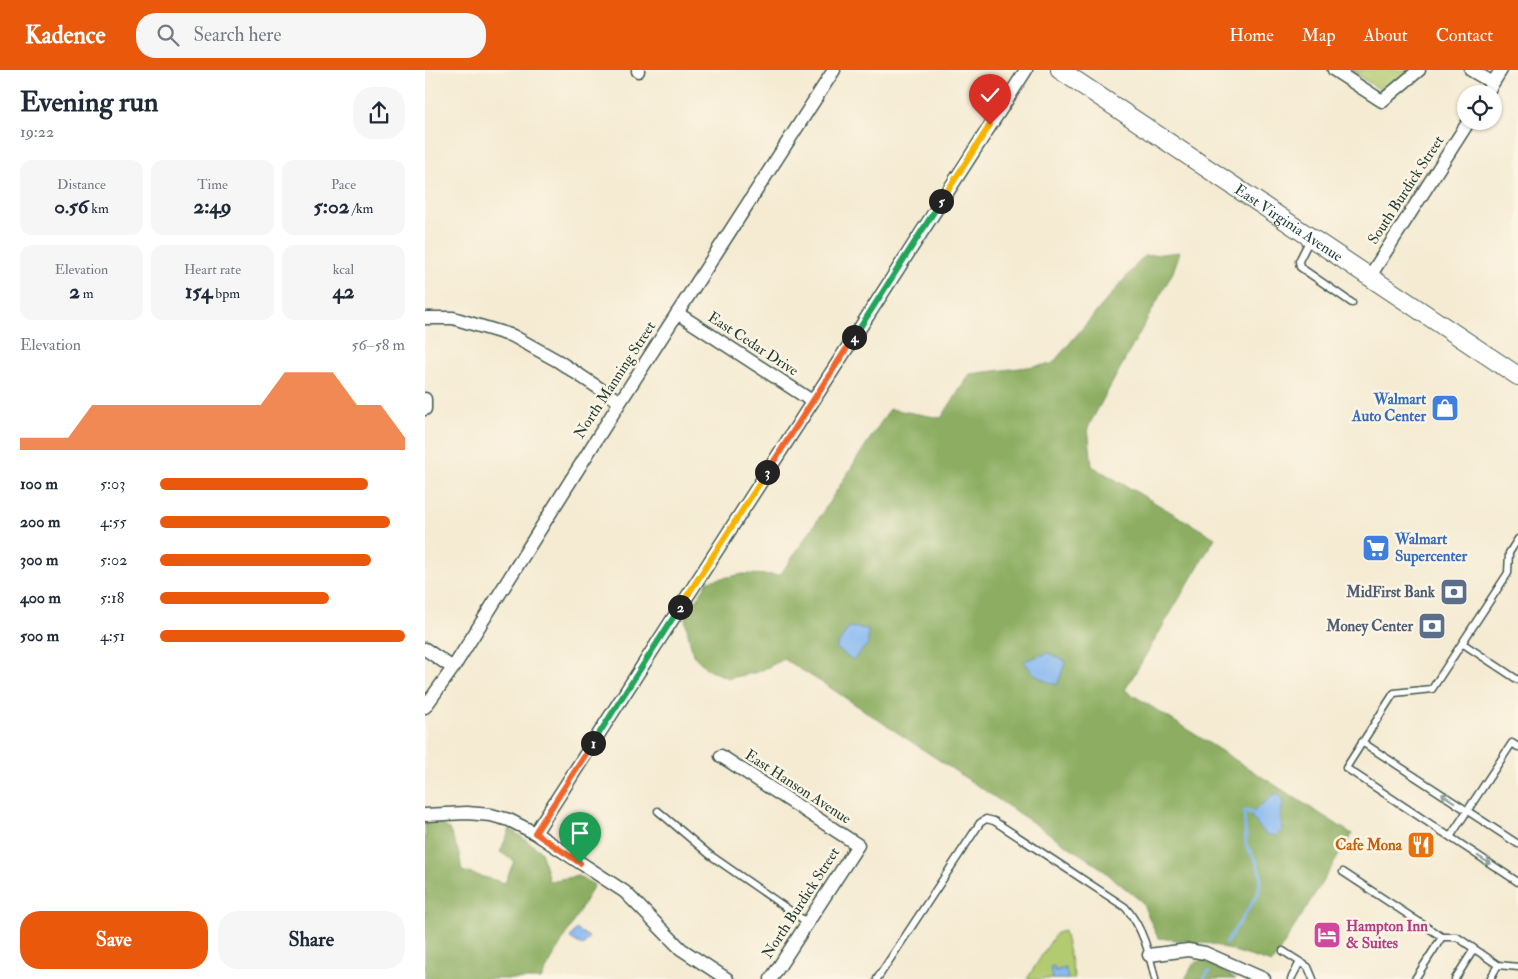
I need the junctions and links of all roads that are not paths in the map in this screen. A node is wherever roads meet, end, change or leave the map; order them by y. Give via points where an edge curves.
1 (834, 70) edge
2 (1026, 70) edge
3 (1060, 70) edge
4 (1334, 70) edge
5 (1419, 70) edge
6 (1471, 70) edge
7 (1501, 70) edge
8 (1486, 85) edge
9 (1491, 85) edge
10 (1463, 130) edge
11 (1311, 236) junction
12 (1370, 276) junction
13 (1352, 303) dead end
14 (677, 313) junction
15 (425, 318) edge
16 (1518, 376) edge
17 (425, 399) edge
18 (812, 401) junction
19 (619, 402) junction
20 (425, 409) edge
21 (1518, 539) edge
22 (1462, 643) junction
23 (425, 649) edge
24 (453, 668) junction
25 (1518, 680) edge
26 (425, 707) edge
27 (1362, 742) junction
28 (1518, 747) edge
29 (721, 756) dead end
30 (658, 811) dead end
31 (1468, 811) junction
32 (425, 815) edge
33 (535, 833) junction
34 (1450, 837) junction
35 (1518, 844) edge
36 (858, 845) joint
37 (1343, 872) dead end
38 (1518, 882) edge
39 (808, 923) junction
40 (1442, 937) junction
41 (1474, 949) junction
42 (1283, 951) dead end
43 (1149, 955) junction
44 (1301, 962) junction
45 (1499, 965) junction
46 (1518, 967) edge
47 (727, 979) edge
48 (771, 979) edge
49 (877, 979) edge
50 (1155, 979) edge
51 (1264, 979) edge
52 (1291, 979) edge
53 (1313, 979) edge
54 (1415, 979) edge
55 (1455, 979) edge
56 (1490, 979) edge

1 - 14 street, North Manning Street
2 - 18 street
3 - 11 street, East Virginia Avenue
4 - 5 street via 1381,101
6 - 8 street
7 - 9 street
10 - 12 street, South Burdick Street
11 - 12 street, East Virginia Avenue
11 - 13 lane via 1299,261 1300,268
12 - 16 street, East Virginia Avenue
14 - 18 street, East Cedar Drive
14 - 19 street, North Manning Street
15 - 19 street via 453,318 513,336 558,361
17 - 20 street
18 - 33 street
19 - 24 street, North Manning Street
21 - 22 lane via 1509,553 1508,573
22 - 25 lane
22 - 27 lane via 1432,689 1394,693
23 - 24 street
24 - 26 street, North Manning Street
31 -> 27 lane
27 - 34 lane via 1346,768
28 - 31 lane via 1512,744
29 - 36 street, East Hanson Avenue
30 - 39 lane via 710,855
31 - 34 lane
31 - 35 lane
32 - 33 street via 491,815
33 - 47 street via 625,892 681,949
34 -> 38 lane
36 - 39 street, North Burdick Street
37 - 40 lane
39 - 48 street, North Burdick Street
40 - 41 lane via 1457,937
40 - 54 lane
41 - 45 lane
41 - 55 lane
42 - 44 lane
43 - 49 lane via 1136,920 1125,907 994,821 986,819 980,822
43 - 50 lane
43 - 51 street via 1188,950 1205,953
44 - 52 lane
44 - 53 lane via 1308,967
45 - 46 lane
45 - 56 lane

